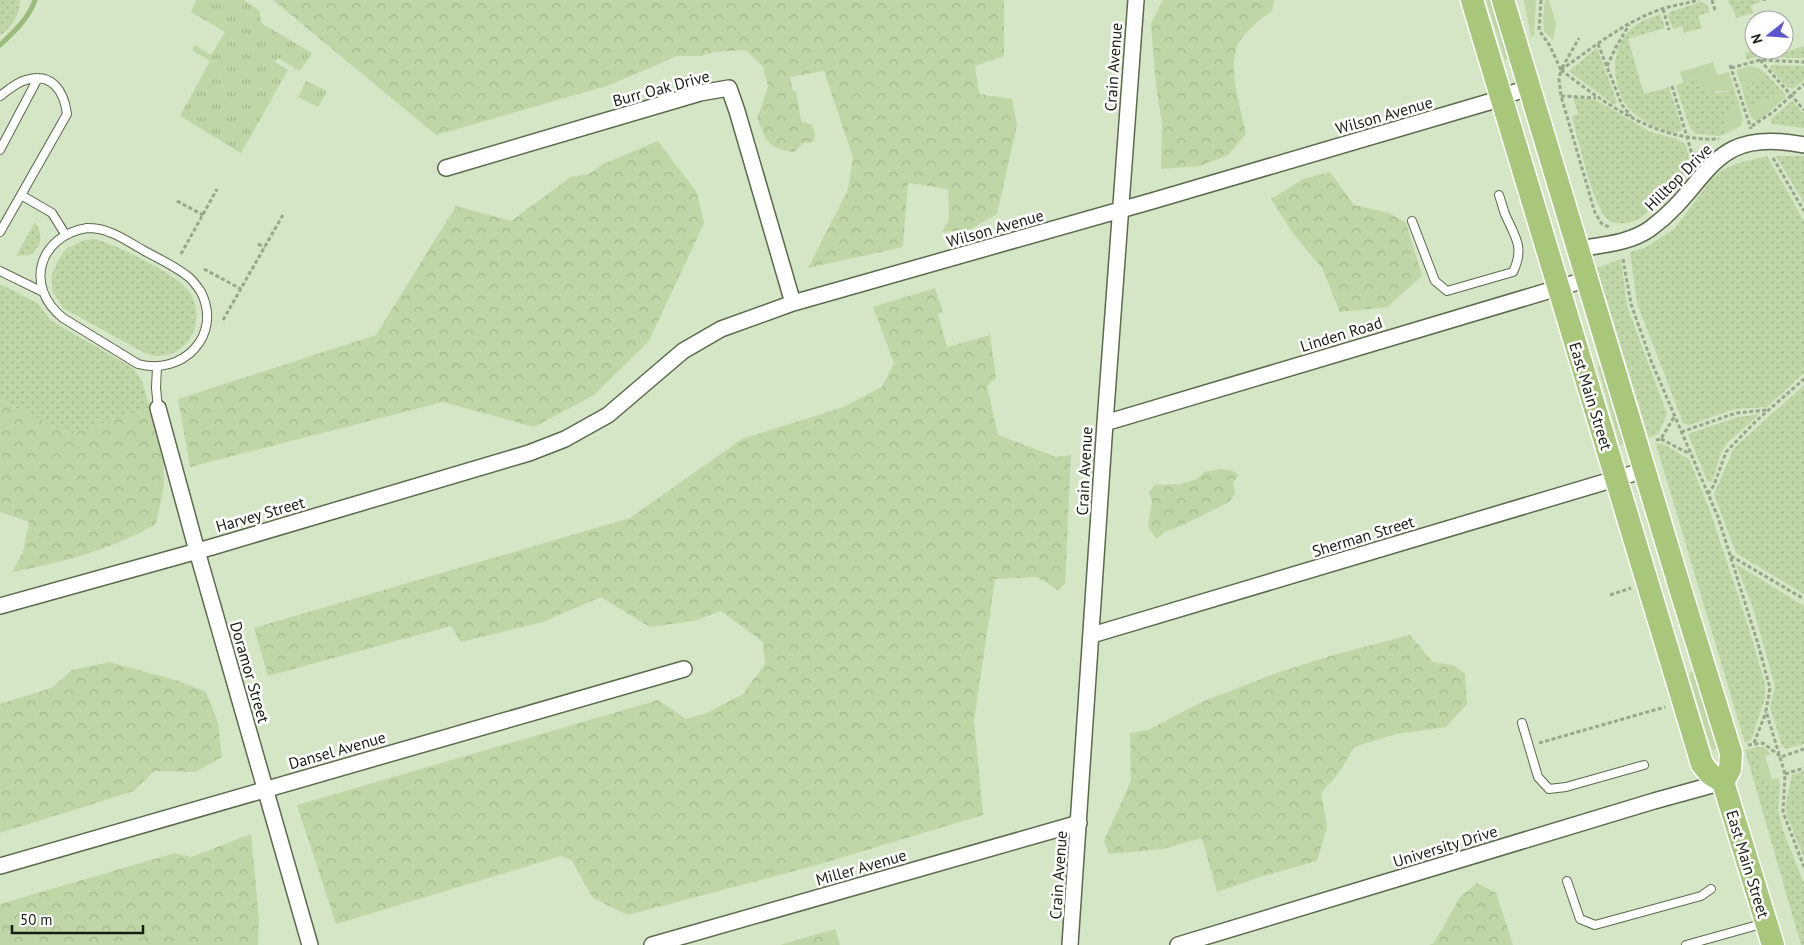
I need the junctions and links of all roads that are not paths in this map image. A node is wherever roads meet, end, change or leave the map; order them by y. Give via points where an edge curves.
1 (1136, 0) edge
2 (1472, 0) edge
3 (1504, 0) edge
4 (38, 78) junction
5 (1529, 87) junction
6 (0, 96) edge
7 (1500, 98) junction
8 (1804, 145) edge
9 (0, 150) edge
10 (446, 168) dead end
11 (1499, 195) dead end
12 (21, 196) junction
13 (1120, 210) junction
14 (1412, 221) dead end
15 (0, 232) edge
16 (65, 234) junction
17 (1578, 249) junction
18 (0, 271) edge
19 (1588, 279) junction
20 (1558, 288) junction
21 (43, 292) junction
22 (793, 303) junction
23 (157, 367) junction
24 (158, 408) joint
25 (1104, 423) junction
26 (529, 453) joint
27 (1645, 470) junction
28 (1616, 479) junction
29 (197, 551) junction
30 (0, 606) edge
31 (1092, 635) junction
32 (684, 669) dead end
33 (1522, 723) dead end
34 (1644, 765) dead end
35 (1724, 782) junction
36 (265, 790) junction
37 (1079, 823) junction
38 (0, 866) edge
39 (1567, 881) dead end
40 (1711, 889) dead end
41 (1767, 923) junction
42 (310, 945) edge
43 (652, 945) edge
44 (1070, 945) edge
45 (1178, 945) edge
46 (1686, 945) edge
47 (1773, 945) edge

1 - 13 street, Crain Avenue
2 - 7 main road, East Main Street
3 - 5 main road, East Main Street
4 - 6 lane via 21,82
4 - 9 lane
4 - 12 lane via 48,80 62,93 67,114
5 - 7 street, Wilson Avenue
5 - 17 main road, East Main Street
7 - 13 street, Wilson Avenue
7 - 20 main road, East Main Street
8 - 17 street, Hilltop Drive via 1761,141 1730,151 1711,164 1652,228 1625,240
10 - 22 street, Burr Oak Drive via 700,93 729,88
11 - 14 lane via 1518,241 1519,259 1513,272 1447,291 1435,281
12 - 15 lane
12 - 16 lane via 52,213
13 - 22 street, Wilson Avenue
13 - 25 street, Crain Avenue
16 - 21 lane via 43,260
16 - 23 lane via 87,228 109,231 173,266 194,282 207,312 203,334 185,358
17 - 19 main road, East Main Street
18 - 21 lane
19 - 20 street, Linden Road
19 - 27 main road, East Main Street
20 - 25 street, Linden Road
20 - 28 main road, East Main Street
21 - 23 lane via 54,311 63,318 138,364
22 - 26 street, Wilson Avenue via 720,329 683,351 608,415 565,439
23 - 24 lane
24 - 29 street, Doramor Street
25 - 31 street, Crain Avenue
26 - 29 street, Harvey Street
27 - 28 street, Sherman Street
27 - 35 main road, East Main Street via 1731,753 1730,769
28 - 31 street, Sherman Street
28 - 35 main road, East Main Street via 1702,764 1710,774
29 - 30 street, Harvey Street
29 - 36 street, Doramor Street
31 - 37 street, Crain Avenue
32 - 36 street, Dansel Avenue
33 - 34 lane via 1538,777 1549,789 1566,788
35 - 41 main road, East Main Street
35 - 45 street, University Drive
36 - 38 street, Dansel Avenue
36 - 42 street, Doramor Street
37 - 43 street, Miller Avenue
37 - 44 street, Crain Avenue
39 - 40 lane via 1580,919 1596,925 1701,896
41 - 46 lane
41 - 47 main road, East Main Street

